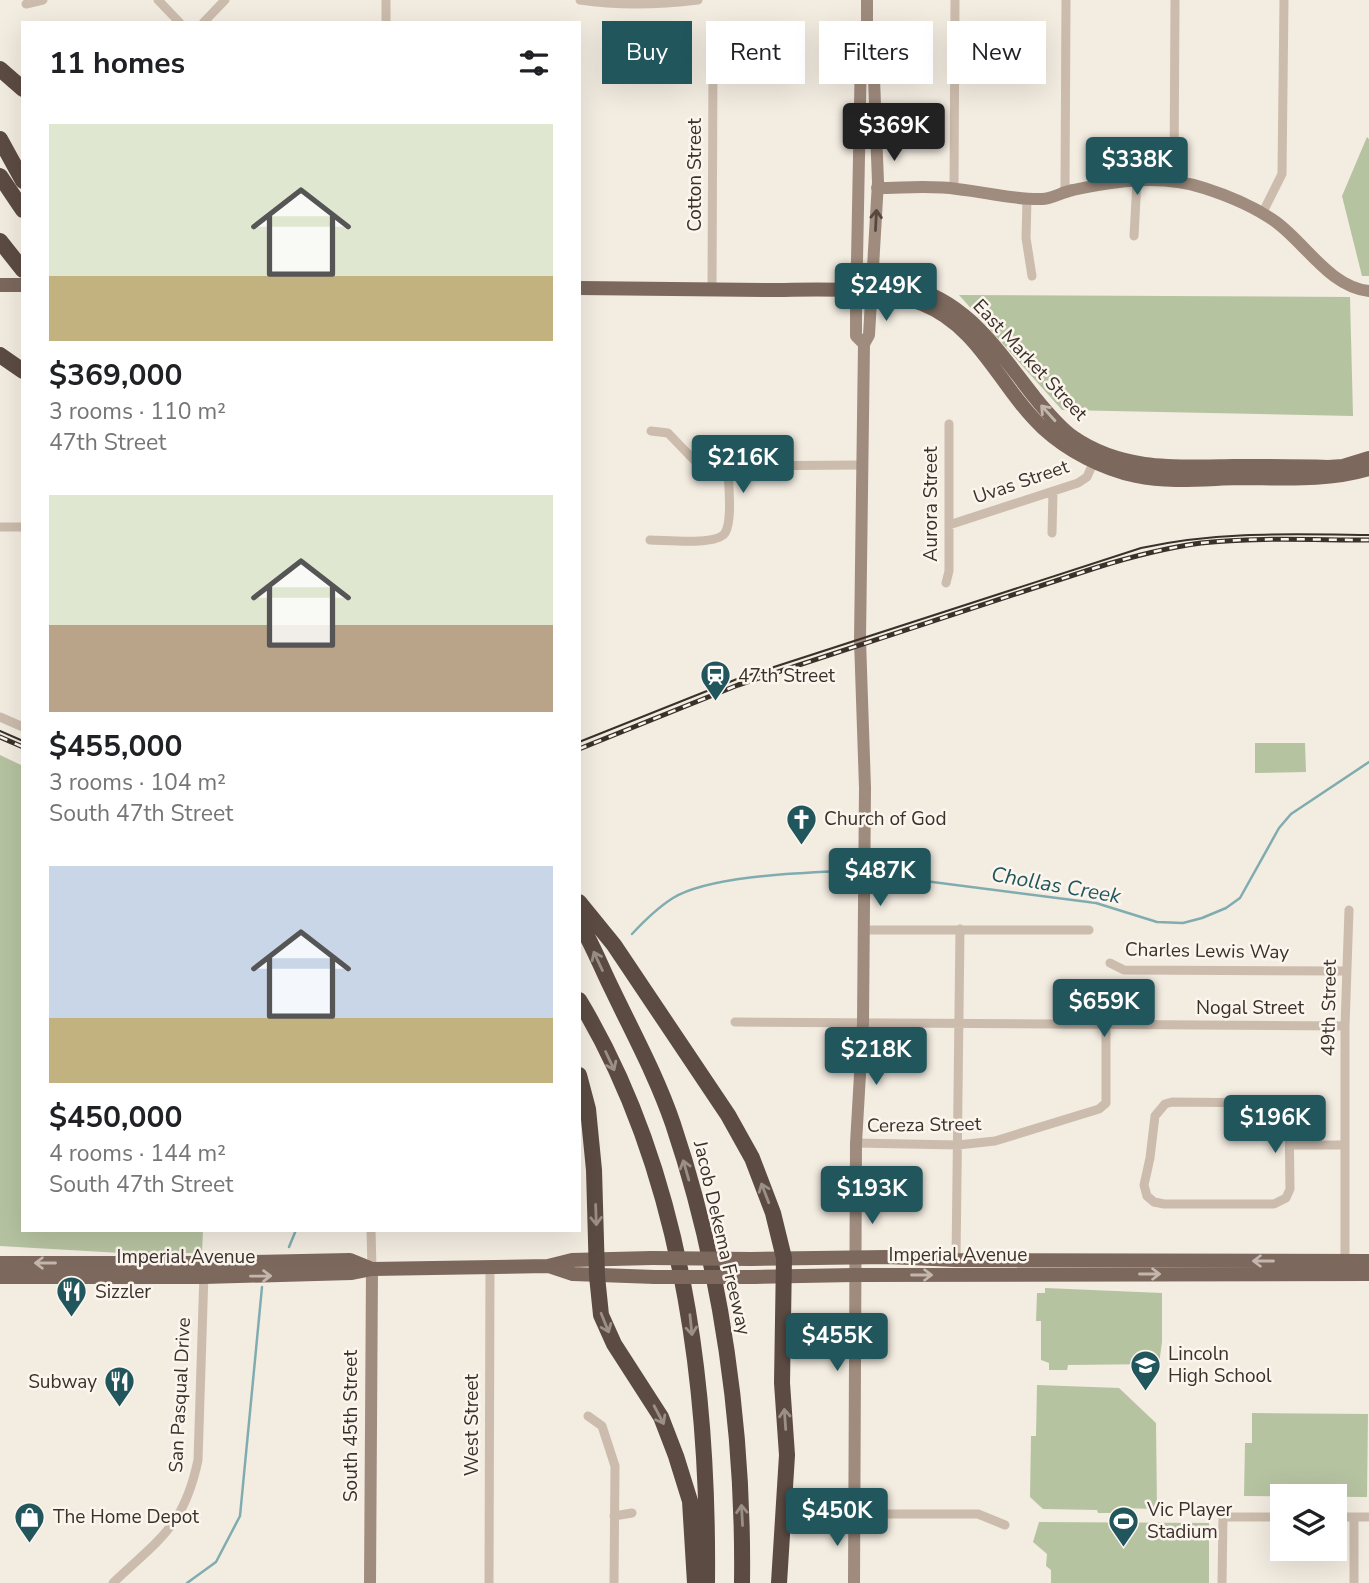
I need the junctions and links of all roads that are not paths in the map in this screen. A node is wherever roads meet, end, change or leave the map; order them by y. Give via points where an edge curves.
1 (43, 0) edge
2 (158, 0) edge
3 (225, 0) edge
4 (386, 0) edge
5 (580, 0) edge
6 (698, 0) edge
7 (867, 0) edge
8 (955, 0) edge
9 (1066, 0) edge
10 (1175, 0) edge
11 (1284, 0) edge
12 (26, 4) dead end
13 (178, 21) edge
14 (205, 21) edge
15 (386, 21) edge
16 (867, 21) edge
17 (0, 69) edge
18 (713, 84) edge
19 (861, 84) edge
20 (874, 84) edge
21 (21, 88) edge
22 (0, 139) edge
23 (0, 176) edge
24 (21, 177) edge
25 (1174, 180) junction
26 (1137, 181) junction
27 (877, 188) junction
28 (954, 188) junction
29 (1065, 192) junction
30 (1027, 199) junction
31 (21, 207) edge
32 (1262, 214) junction
33 (1134, 236) dead end
34 (0, 241) edge
35 (21, 267) edge
36 (1032, 276) dead end
37 (0, 285) edge
38 (21, 285) edge
39 (581, 288) edge
40 (712, 290) junction
41 (864, 290) junction
42 (1369, 290) edge
43 (0, 355) edge
44 (21, 370) edge
45 (949, 425) dead end
46 (651, 431) dead end
47 (1369, 458) edge
48 (1094, 461) junction
49 (861, 465) junction
50 (728, 466) junction
51 (1155, 467) junction
52 (1369, 469) edge
53 (1053, 491) junction
54 (950, 525) junction
55 (0, 527) edge
56 (21, 527) edge
57 (1052, 533) dead end
58 (650, 540) dead end
59 (946, 583) dead end
60 (0, 717) edge
61 (21, 726) edge
62 (581, 904) edge
63 (1349, 910) dead end
64 (581, 926) edge
65 (960, 929) junction
66 (863, 930) junction
67 (1089, 930) dead end
68 (1110, 963) dead end
69 (1347, 971) junction
70 (581, 1004) edge
71 (735, 1022) dead end
72 (863, 1023) junction
73 (959, 1024) junction
74 (1107, 1024) junction
75 (1345, 1026) junction
76 (581, 1083) edge
77 (856, 1143) junction
78 (958, 1144) junction
79 (1290, 1144) junction
80 (1345, 1145) junction
81 (372, 1232) edge
82 (855, 1257) junction
83 (784, 1258) junction
84 (956, 1260) junction
85 (1369, 1261) edge
86 (0, 1263) edge
87 (490, 1266) junction
88 (1345, 1267) junction
89 (597, 1268) junction
90 (372, 1269) junction
91 (204, 1270) junction
92 (1369, 1274) edge
93 (854, 1275) junction
94 (0, 1277) edge
95 (782, 1277) junction
96 (588, 1416) dead end
97 (632, 1513) dead end
98 (854, 1514) junction
99 (614, 1516) junction
100 (1270, 1517) edge
101 (1347, 1517) edge
102 (1354, 1517) junction
103 (1369, 1517) edge
104 (1005, 1525) dead end
105 (113, 1583) edge
106 (370, 1583) edge
107 (489, 1583) edge
108 (614, 1583) edge
109 (695, 1583) edge
110 (707, 1583) edge
111 (742, 1583) edge
112 (779, 1583) edge
113 (854, 1583) edge
114 (1222, 1583) edge
115 (1354, 1583) edge

1 - 12 street
2 - 13 street
3 - 14 street
4 - 15 street
5 - 6 street via 626,4
7 - 16 main road
8 - 28 street
9 - 29 street
10 - 25 street
11 - 32 street via 1282,174
17 - 21 highway
18 - 40 street, Cotton Street
19 - 41 main road
20 - 27 main road
22 - 24 highway
23 - 31 highway
25 - 26 main road
25 - 32 main road via 1233,198
26 - 29 main road
26 - 33 street
27 - 28 main road
41 -> 27 main road
28 - 30 main road
29 - 30 main road
30 - 36 street via 1026,238
32 - 42 main road via 1336,276
34 - 35 highway
37 - 38 main road
39 - 40 main road, East Market Street
40 - 41 main road, East Market Street
41 - 48 main road, East Market Street via 923,304 950,318 1042,427
41 - 49 main road via 856,336 864,344
51 -> 41 main road, East Market Street via 1099,451 1073,437 976,325 952,305 894,285
43 - 44 highway
45 - 54 street, Aurora Street
46 - 50 street via 668,433 694,460
47 - 51 main road, East Market Street via 1328,467
48 - 51 main road via 1098,458 1136,469
48 - 52 main road, East Market Street via 1138,476 1180,480 1331,477
48 - 53 street, Uvas Street via 1087,477
49 - 50 street
49 - 66 main road
50 - 58 street via 724,535 713,541
53 - 54 street, Uvas Street
53 - 57 street
54 - 59 street, Aurora Street
55 - 56 street
60 - 61 street
83 -> 62 highway via 752,1158 728,1115 614,945
63 - 69 street, 49th Street
111 -> 64 highway, Jacob Dekema Freeway via 743,1520 735,1419 725,1336 699,1219 672,1123
65 - 66 street
65 - 67 street
65 - 73 street
66 - 72 main road
68 - 69 street, Charles Lewis Way via 1124,971
69 - 75 street, 49th Street
70 -> 110 highway via 634,1114 672,1235 690,1315 708,1518
71 - 72 street, Nogal Street
72 - 73 street, Nogal Street
72 - 77 main road
73 - 74 street, Nogal Street
73 - 78 street
74 - 75 street, Nogal Street
74 - 78 street, Cereza Street via 1106,1102 1099,1109 995,1141
75 - 80 street, 49th Street
76 -> 89 highway via 594,1170
77 - 78 street, Cereza Street
77 - 82 main road
78 - 84 street
79 - 79 street via 1290,1189 1286,1198 1274,1204 1164,1205 1147,1196 1144,1185 1155,1115 1172,1102 1280,1105 1289,1113
79 - 80 street
80 - 88 street, 49th Street
81 - 90 street
82 - 83 main road, Imperial Avenue
82 - 84 main road, Imperial Avenue
82 - 93 main road
83 - 89 main road, Imperial Avenue, bridge via 652,1258
83 - 95 highway
88 -> 84 main road, Imperial Avenue
85 - 88 main road, Imperial Avenue
91 -> 86 main road, Imperial Avenue
87 - 89 main road, Imperial Avenue via 548,1266 572,1261
87 - 90 main road, Imperial Avenue
87 - 107 street, West Street
88 - 92 main road, Imperial Avenue
93 -> 88 main road, Imperial Avenue
89 - 95 main road, Imperial Avenue, bridge via 655,1277
89 -> 109 highway via 601,1315 661,1417 676,1456 690,1501
90 - 91 main road, Imperial Avenue via 352,1273
90 - 106 main road, South 45th Street
91 - 94 main road, Imperial Avenue
91 - 105 street, San Pasqual Drive via 198,1460 193,1482 179,1517 156,1545
93 - 95 main road, Imperial Avenue
93 - 98 main road
112 -> 95 highway via 787,1455
96 - 99 street via 602,1426 615,1466
97 - 99 street
98 - 104 street via 978,1514
98 - 113 main road
99 - 108 street
100 - 114 street via 1223,1517
101 - 102 street
102 - 103 street
102 - 115 street

